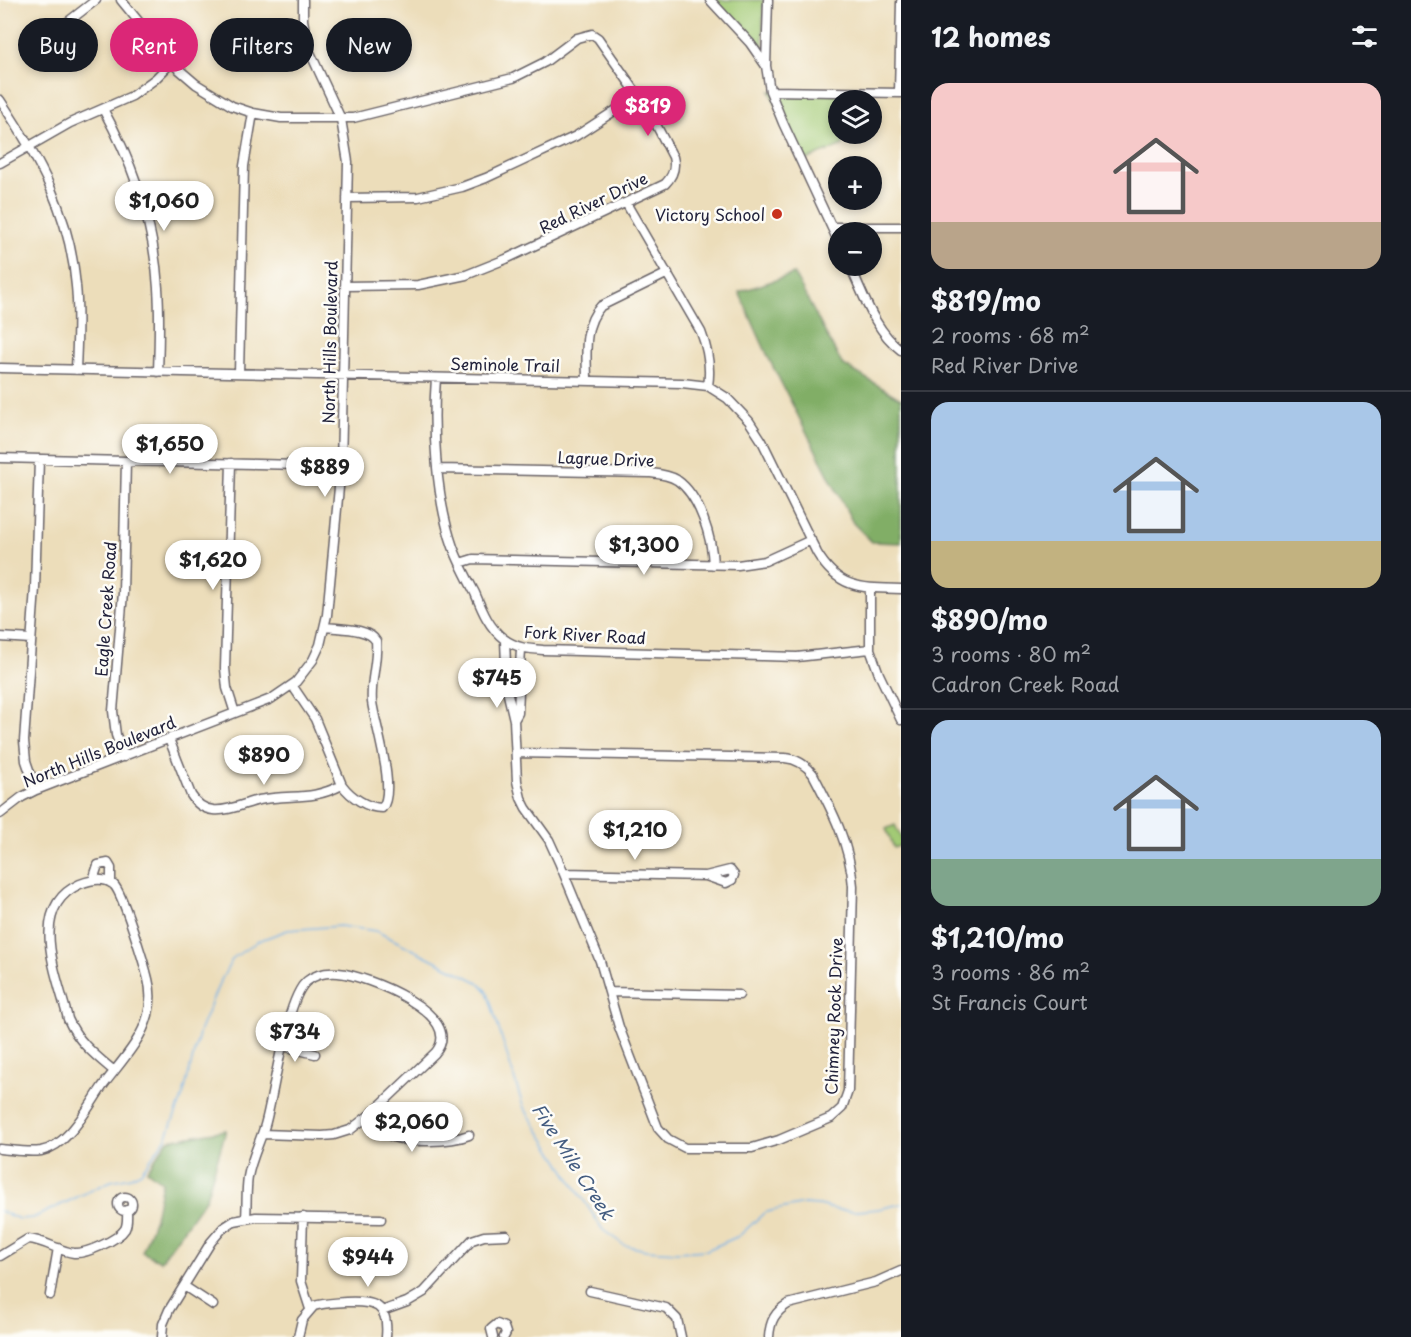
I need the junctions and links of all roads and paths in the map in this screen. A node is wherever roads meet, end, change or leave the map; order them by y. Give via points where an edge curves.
1 (96, 0) edge
2 (121, 0) edge
3 (303, 0) edge
4 (710, 0) edge
5 (768, 0) edge
6 (901, 2) edge
7 (73, 18) edge
8 (136, 18) edge
9 (766, 66) junction
10 (161, 72) edge
11 (184, 72) edge
12 (770, 91) junction
13 (900, 93) edge
14 (639, 95) junction
15 (0, 100) edge
16 (103, 109) junction
17 (254, 113) junction
18 (341, 119) junction
19 (29, 146) junction
20 (0, 163) edge
21 (347, 198) junction
22 (626, 203) junction
23 (830, 222) edge
24 (882, 227) edge
25 (901, 227) edge
26 (668, 273) junction
27 (855, 276) edge
28 (345, 286) junction
29 (901, 350) edge
30 (0, 368) edge
31 (76, 370) junction
32 (158, 372) junction
33 (240, 374) junction
34 (343, 375) junction
35 (435, 378) junction
36 (587, 381) junction
37 (708, 386) junction
38 (0, 458) edge
39 (39, 459) junction
40 (126, 461) junction
41 (231, 464) junction
42 (341, 466) junction
43 (438, 469) junction
44 (811, 540) junction
45 (460, 563) junction
46 (713, 565) junction
47 (870, 588) junction
48 (901, 589) edge
49 (326, 627) junction
50 (0, 637) edge
51 (31, 639) junction
52 (505, 640) junction
53 (521, 648) junction
54 (870, 649) junction
55 (292, 685) junction
56 (235, 713) junction
57 (514, 720) junction
58 (901, 720) edge
59 (169, 739) junction
60 (516, 753) junction
61 (124, 757) junction
62 (342, 785) junction
63 (36, 790) junction
64 (0, 814) edge
65 (564, 873) junction
66 (706, 876) dead end
67 (93, 880) junction
68 (111, 883) junction
69 (609, 992) junction
70 (739, 994) dead end
71 (283, 1046) junction
72 (315, 1054) dead end
73 (114, 1071) junction
74 (368, 1116) junction
75 (262, 1134) junction
76 (469, 1135) dead end
77 (0, 1149) edge
78 (127, 1210) dead end
79 (303, 1217) junction
80 (246, 1218) junction
81 (381, 1219) dead end
82 (506, 1235) dead end
83 (58, 1248) junction
84 (0, 1256) edge
85 (901, 1271) edge
86 (184, 1286) junction
87 (590, 1291) dead end
88 (50, 1295) dead end
89 (213, 1305) dead end
90 (310, 1309) junction
91 (382, 1311) junction
92 (162, 1337) edge
93 (298, 1337) edge
94 (386, 1337) edge
95 (493, 1337) edge
96 (504, 1337) edge
97 (681, 1337) edge
98 (770, 1337) edge

1 - 7 street
2 - 8 street
3 - 18 street, North Hills Boulevard via 308,48
4 - 9 street
5 - 9 street
6 - 13 street
9 - 12 street
10 - 16 street via 144,88
11 - 17 street via 210,94
12 - 13 street
12 - 23 street
14 - 18 street, Red River Drive via 598,38 587,34 513,78
14 - 21 street via 576,136 462,187 418,197
14 - 22 street, Red River Drive via 673,157 674,168 665,184
15 - 19 street
16 - 19 street
16 - 32 street via 131,165 150,228 159,290
17 - 18 street via 281,118
17 - 33 street via 244,166
18 - 21 street, North Hills Boulevard via 348,162
19 - 20 street
19 - 31 street via 55,197 73,258
21 - 28 street, North Hills Boulevard
22 - 26 street
22 - 28 street, Red River Drive via 466,275 418,285
24 - 25 street
26 - 36 street via 601,306 594,314 589,327
26 - 37 street via 703,336 710,368
27 - 29 street via 876,322
28 - 34 street, North Hills Boulevard
30 - 31 street, Seminole Trail
31 - 32 street, Seminole Trail
32 - 33 street, Seminole Trail
33 - 34 street, Seminole Trail
34 - 35 street, Seminole Trail
34 - 42 street, North Hills Boulevard
35 - 36 street, Seminole Trail
35 - 43 street, Fork River Road
36 - 37 street, Seminole Trail
37 - 44 street, Seminole Trail via 727,398 757,433
38 - 39 street
39 - 40 street
39 - 51 street
40 - 41 street
40 - 61 street, Eagle Creek Road via 123,593 113,711
41 - 42 street
41 - 56 street via 225,668
42 - 49 street, North Hills Boulevard
43 - 45 street, Fork River Road via 446,521
43 - 46 street, Lagrue Drive via 669,476 684,486 695,503 712,544
44 - 46 street via 765,561
44 - 47 street, Seminole Trail via 822,562 836,577 850,585
45 - 46 street via 473,559
45 - 52 street, Fork River Road via 486,617
47 - 48 street, Seminole Trail
47 - 54 street
49 - 55 street, North Hills Boulevard via 316,653
49 - 62 street via 365,632 376,641 372,702 384,759 386,803 380,809 352,797
50 - 51 street
51 - 63 street via 24,741
52 - 53 street, Fork River Road
52 - 57 street, Chimney Rock Drive via 507,690
53 - 54 street, Fork River Road via 797,657
53 - 57 street, Chimney Rock Drive via 518,713
54 - 58 street
55 - 56 street, North Hills Boulevard via 271,699
55 - 62 street via 315,719
56 - 59 street, North Hills Boulevard
57 - 60 street, Chimney Rock Drive
59 - 61 street, North Hills Boulevard
59 - 62 street via 191,795 207,809 223,810 270,798 315,796
60 - 65 street, Chimney Rock Drive via 521,798 549,840
60 - 69 street, Chimney Rock Drive via 791,758 813,774 843,835 853,886 848,1091 842,1108 831,1118 752,1148 692,1148 674,1143 655,1122
61 - 63 street, North Hills Boulevard
63 - 64 street, North Hills Boulevard
65 - 66 street
65 - 69 street, Chimney Rock Drive
67 - 68 street
67 - 68 street via 98,865 108,863
67 - 73 street via 59,898 51,915 49,939 73,1031 86,1048
68 - 73 street via 118,891 141,957 150,997 143,1029
69 - 70 street
71 - 72 street
71 - 74 street via 298,992 320,974 358,977 394,991 425,1011 440,1028 439,1049
71 - 75 street
73 - 77 street via 56,1146 36,1151
74 - 75 street via 350,1130 334,1135
74 - 76 street via 387,1134 400,1139 451,1140
75 - 80 street via 247,1180
78 - 83 street via 126,1227 115,1239 79,1253
79 - 80 street
79 - 81 street
79 - 90 street via 301,1281
80 - 86 street via 217,1233
82 - 91 street via 472,1240 424,1292
83 - 84 street via 28,1239
83 - 88 street
85 - 98 street via 876,1282 788,1304 773,1317
86 - 89 street
86 - 92 street via 166,1316
87 - 97 street via 666,1308 677,1319
90 - 91 street via 365,1301
90 - 93 street via 300,1324
91 - 94 street via 387,1323
95 - 96 street via 491,1329 496,1324 504,1327

